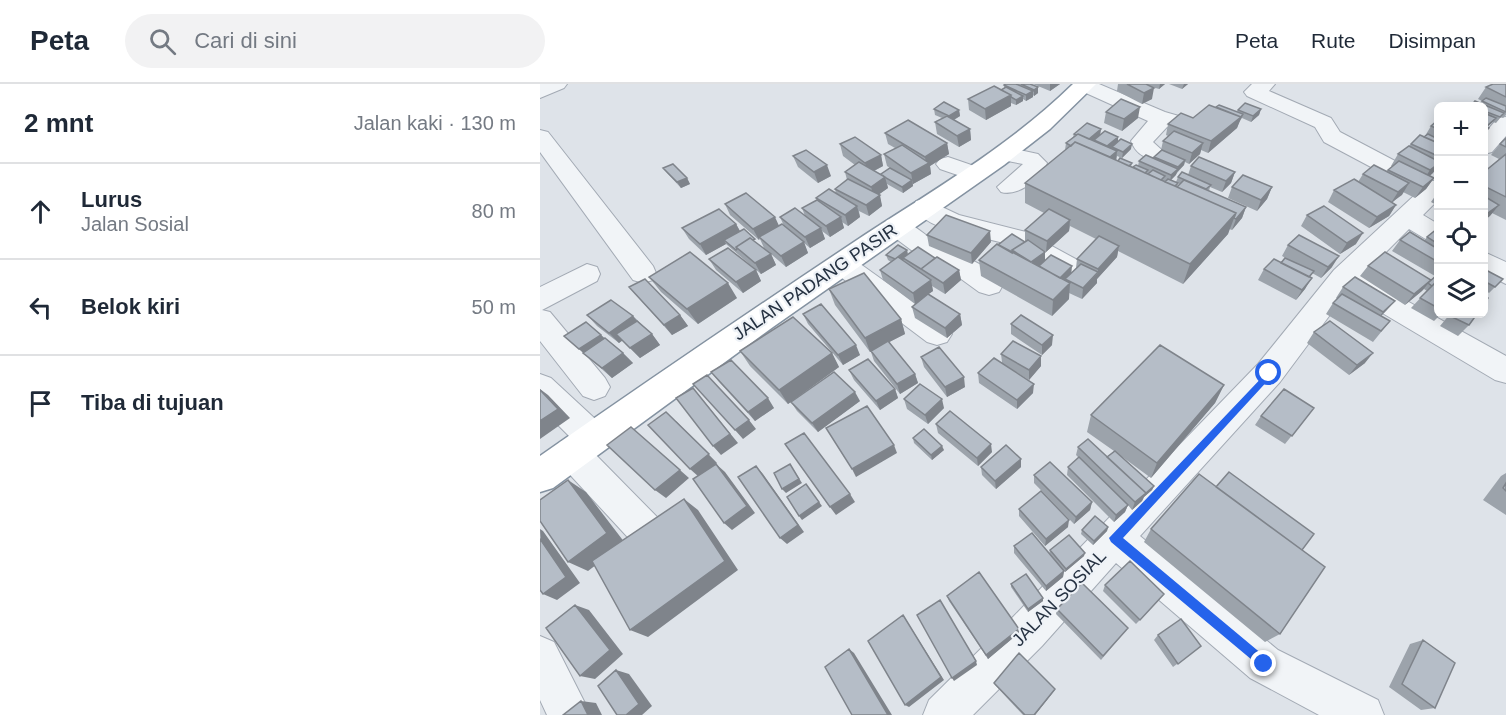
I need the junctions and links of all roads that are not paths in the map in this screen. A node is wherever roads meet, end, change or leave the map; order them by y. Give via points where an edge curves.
1 (557, 84) edge
2 (1265, 84) edge
3 (1080, 85) edge
4 (540, 92) edge
5 (1162, 119) junction
6 (1506, 123) edge
7 (1188, 126) edge
8 (540, 137) edge
9 (1488, 143) edge
10 (1154, 153) dead end
11 (1005, 154) junction
12 (948, 164) dead end
13 (975, 174) junction
14 (1009, 187) dead end
15 (1434, 188) edge
16 (1434, 191) edge
17 (925, 207) junction
18 (1407, 217) junction
19 (896, 226) junction
20 (1434, 233) edge
21 (1488, 263) edge
22 (843, 264) junction
23 (1074, 270) edge
24 (643, 273) dead end
25 (587, 274) dead end
26 (1506, 274) edge
27 (1344, 278) junction
28 (989, 285) dead end
29 (540, 300) edge
30 (540, 320) edge
31 (931, 338) dead end
32 (1506, 371) edge
33 (540, 387) edge
34 (619, 419) junction
35 (583, 445) junction
36 (540, 476) edge
37 (647, 532) edge
38 (1115, 538) junction
39 (540, 656) edge
40 (570, 715) edge
41 (944, 715) edge
42 (1364, 715) edge

1 - 4 street
2 - 15 street via 1254,92 1323,123 1332,137
3 - 5 street
3 - 11 highway, JALAN PADANG PASIR
5 - 7 street
5 - 10 street via 1142,141
6 - 9 street
8 - 24 street
11 - 13 highway, JALAN PADANG PASIR
11 - 14 street via 1035,163
12 - 13 street
13 - 17 highway, JALAN PADANG PASIR
16 - 18 street, JALAN SOSIAL
17 - 19 highway, JALAN PADANG PASIR
17 - 23 street via 951,222 1017,238
18 - 20 street
18 - 27 street, JALAN SOSIAL
19 - 22 highway, JALAN PADANG PASIR
19 - 28 street via 931,252
21 - 26 street
22 - 31 street via 906,311 899,317
22 - 34 highway, JALAN PADANG PASIR
25 - 29 street
27 - 32 street
27 - 38 street, JALAN SOSIAL via 1269,373
30 - 34 street
33 - 35 street
34 - 35 highway, JALAN PADANG PASIR
35 - 36 highway, JALAN PADANG PASIR
35 - 37 street
38 - 41 street, JALAN SOSIAL via 1030,631
38 - 42 street via 1264,664
39 - 40 street

